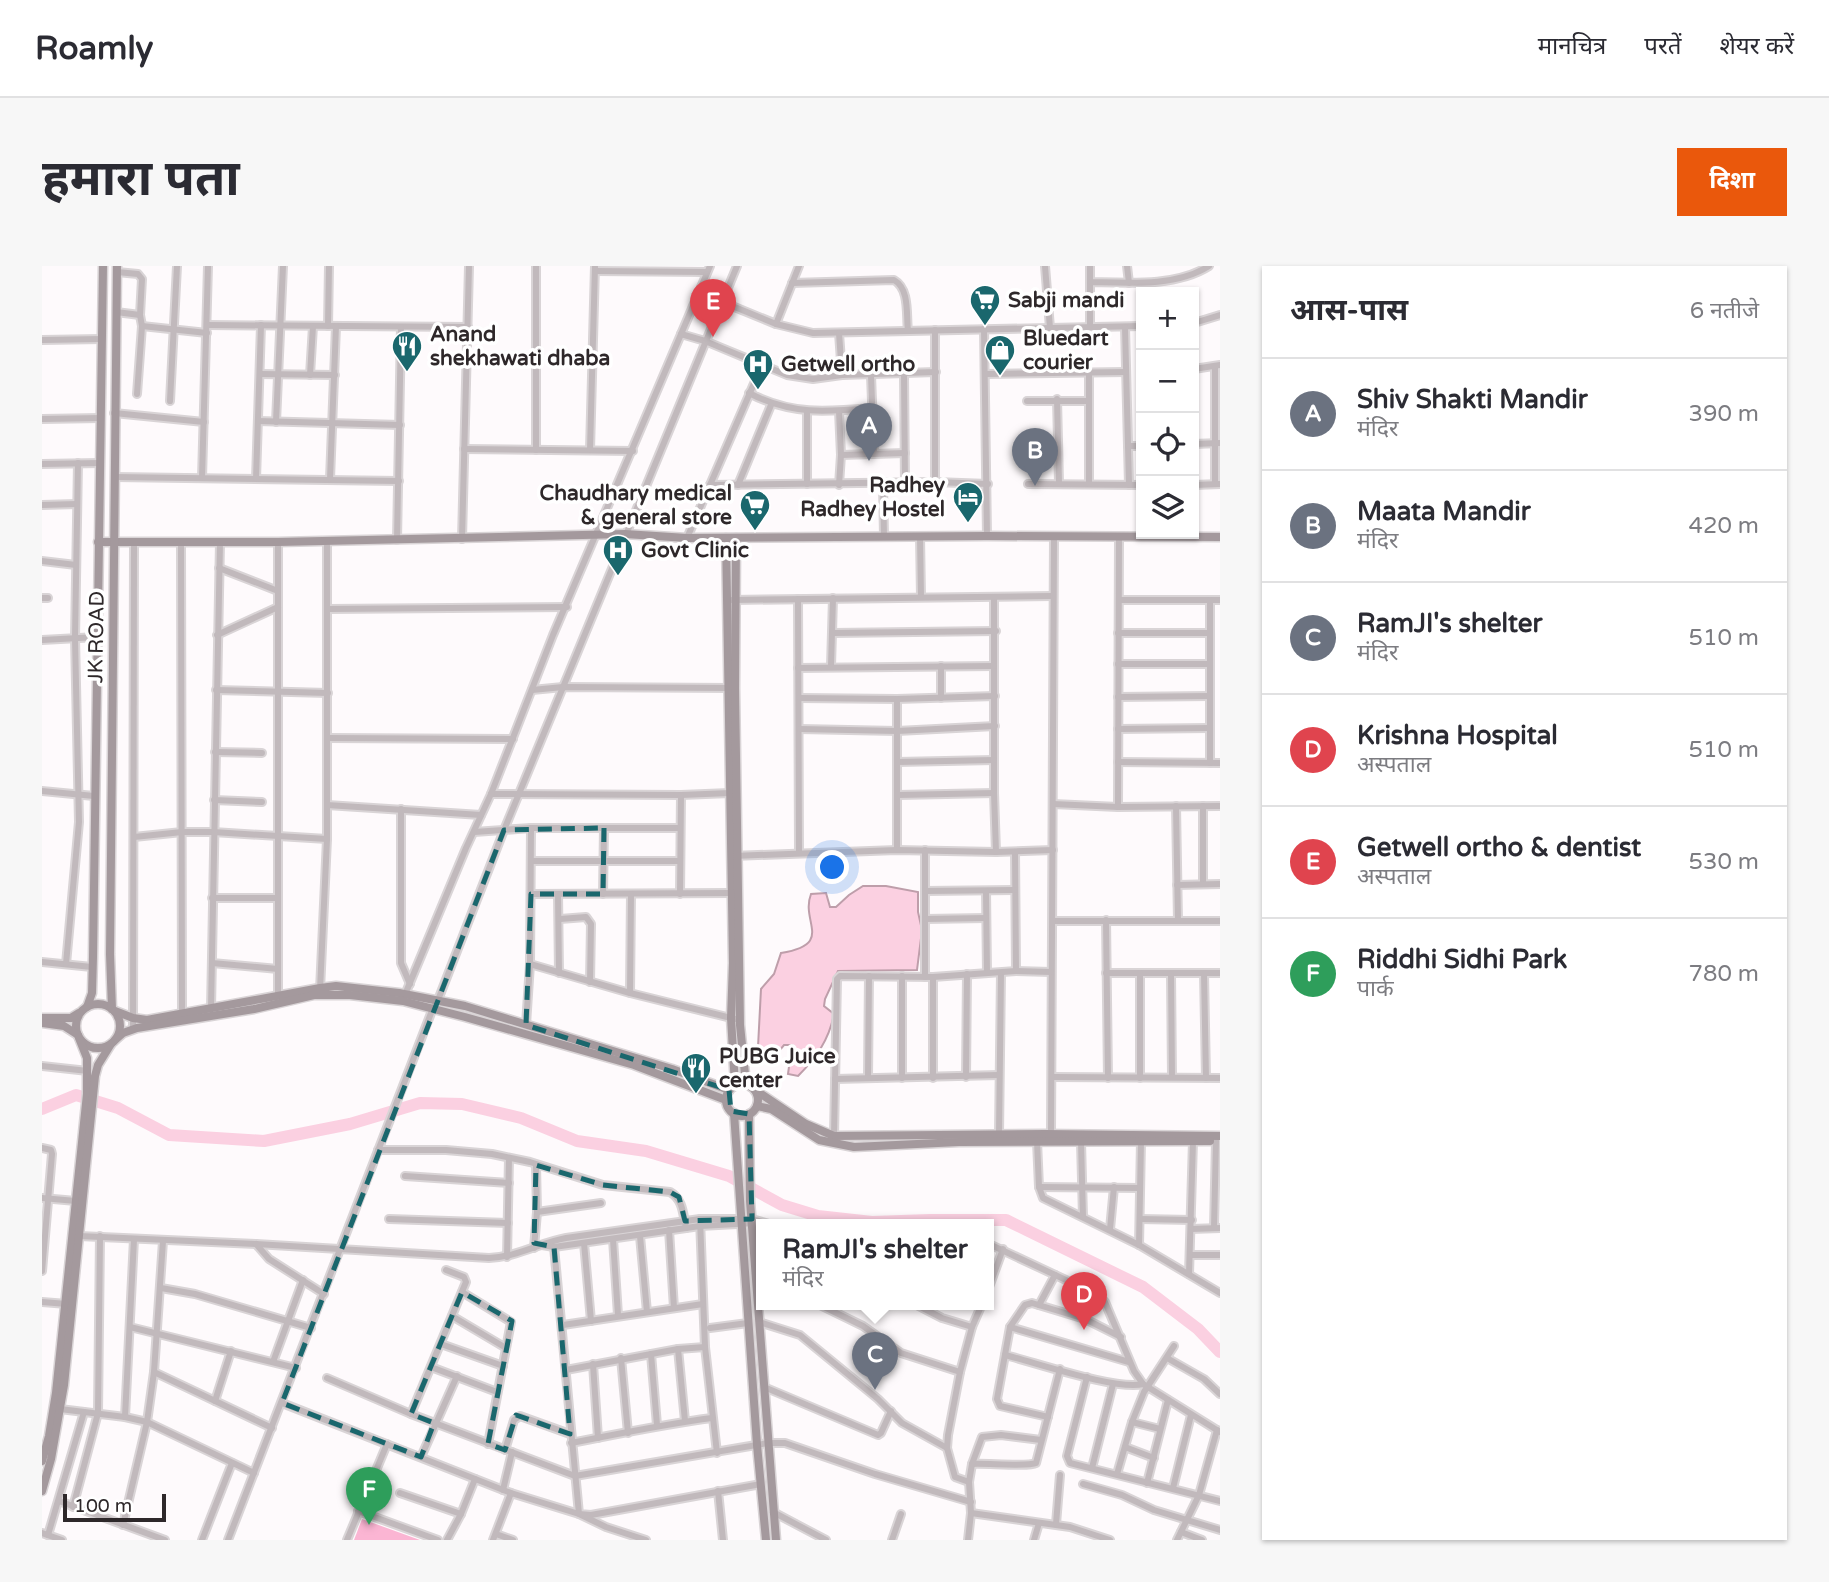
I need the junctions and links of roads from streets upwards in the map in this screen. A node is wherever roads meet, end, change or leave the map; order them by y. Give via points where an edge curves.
1 (103, 266) edge
2 (177, 266) edge
3 (208, 266) edge
4 (283, 266) edge
5 (328, 266) edge
6 (469, 266) edge
7 (536, 266) edge
8 (737, 266) edge
9 (799, 266) edge
10 (1045, 266) edge
11 (1090, 266) edge
12 (1127, 266) edge
13 (1209, 266) edge
14 (117, 269) edge
15 (595, 269) edge
16 (708, 269) edge
17 (1197, 269) edge
18 (1090, 282) junction
19 (792, 283) junction
20 (1129, 283) junction
21 (698, 292) junction
22 (723, 301) junction
23 (116, 312) junction
24 (140, 315) junction
25 (1220, 315) edge
26 (1199, 321) edge
27 (776, 324) junction
28 (261, 325) junction
29 (142, 326) junction
30 (282, 326) junction
31 (313, 326) junction
32 (332, 326) junction
33 (1136, 326) edge
34 (401, 327) junction
35 (468, 327) junction
36 (1050, 327) junction
37 (1090, 327) junction
38 (1125, 327) junction
39 (207, 329) junction
40 (984, 329) junction
41 (934, 330) junction
42 (175, 331) junction
43 (908, 331) junction
44 (839, 333) junction
45 (681, 334) junction
46 (102, 339) junction
47 (42, 340) edge
48 (705, 341) junction
49 (762, 365) junction
50 (1217, 366) edge
51 (1199, 368) edge
52 (936, 372) junction
53 (1089, 372) junction
54 (1126, 372) junction
55 (260, 374) junction
56 (904, 374) junction
57 (986, 374) junction
58 (279, 375) junction
59 (310, 375) junction
60 (335, 375) junction
61 (842, 375) junction
62 (870, 375) junction
63 (750, 393) junction
64 (137, 394) dead end
65 (1057, 399) junction
66 (170, 401) dead end
67 (1027, 401) dead end
68 (1088, 401) junction
69 (771, 405) junction
70 (872, 408) junction
71 (807, 411) junction
72 (839, 411) junction
73 (114, 412) junction
74 (101, 418) junction
75 (42, 419) edge
76 (258, 421) junction
77 (204, 422) junction
78 (276, 422) junction
79 (333, 425) junction
80 (400, 425) junction
81 (1218, 443) edge
82 (1199, 444) edge
83 (1128, 446) junction
84 (1136, 446) edge
85 (464, 449) junction
86 (536, 450) junction
87 (590, 450) junction
88 (633, 451) junction
89 (905, 453) junction
90 (874, 454) junction
91 (841, 455) junction
92 (78, 463) junction
93 (100, 463) junction
94 (42, 464) edge
95 (115, 477) junction
96 (202, 478) junction
97 (256, 479) junction
98 (330, 479) junction
99 (399, 481) junction
100 (936, 482) junction
101 (1059, 483) junction
102 (807, 484) junction
103 (883, 484) junction
104 (905, 484) junction
105 (988, 484) junction
106 (1028, 484) dead end
107 (1089, 484) junction
108 (1218, 484) edge
109 (710, 485) junction
110 (738, 485) junction
111 (839, 485) junction
112 (1129, 485) junction
113 (1136, 485) edge
114 (1199, 485) edge
115 (77, 503) junction
116 (42, 505) edge
117 (625, 534) junction
118 (597, 535) junction
119 (920, 536) junction
120 (987, 536) junction
121 (1054, 536) junction
122 (884, 537) junction
123 (1136, 537) edge
124 (1199, 537) edge
125 (1220, 537) edge
126 (687, 538) junction
127 (726, 538) junction
128 (736, 538) junction
129 (1119, 538) junction
130 (462, 539) junction
131 (397, 540) junction
132 (327, 541) junction
133 (98, 542) junction
134 (114, 542) junction
135 (134, 542) junction
136 (181, 542) junction
137 (220, 542) junction
138 (278, 542) junction
139 (42, 561) edge
140 (76, 565) junction
141 (219, 568) junction
142 (278, 591) junction
143 (1052, 596) junction
144 (921, 597) junction
145 (833, 598) junction
146 (994, 598) junction
147 (798, 599) junction
148 (732, 600) junction
149 (1119, 600) junction
150 (1210, 600) junction
151 (1220, 600) edge
152 (278, 607) junction
153 (567, 607) junction
154 (328, 609) junction
155 (996, 631) junction
156 (833, 633) junction
157 (1118, 633) junction
158 (1210, 633) junction
159 (217, 635) junction
160 (97, 637) junction
161 (75, 638) junction
162 (42, 640) edge
163 (1118, 664) junction
164 (1210, 664) junction
165 (831, 666) junction
166 (941, 666) junction
167 (994, 666) junction
168 (798, 668) junction
169 (563, 687) junction
170 (732, 688) junction
171 (216, 690) junction
172 (532, 690) junction
173 (277, 692) junction
174 (328, 693) junction
175 (995, 696) junction
176 (1210, 696) junction
177 (1118, 697) junction
178 (800, 698) junction
179 (941, 698) junction
180 (897, 699) junction
181 (995, 726) junction
182 (1210, 728) junction
183 (800, 729) junction
184 (1118, 729) junction
185 (897, 731) junction
186 (327, 738) junction
187 (513, 738) junction
188 (215, 752) junction
189 (262, 753) dead end
190 (994, 760) junction
191 (897, 762) junction
192 (1118, 762) junction
193 (1210, 762) junction
194 (1220, 762) edge
195 (42, 791) edge
196 (730, 793) junction
197 (994, 793) junction
198 (78, 794) junction
199 (491, 794) junction
200 (520, 794) junction
201 (681, 795) junction
202 (898, 795) junction
203 (94, 796) junction
204 (214, 800) junction
205 (262, 802) dead end
206 (1053, 804) junction
207 (327, 805) junction
208 (1176, 806) junction
209 (1203, 806) junction
210 (1220, 806) edge
211 (1118, 807) junction
212 (401, 809) junction
213 (481, 815) junction
214 (531, 828) junction
215 (604, 828) junction
216 (680, 828) junction
217 (505, 830) junction
218 (182, 832) junction
219 (213, 832) junction
220 (474, 832) junction
221 (134, 837) junction
222 (277, 837) junction
223 (327, 839) junction
224 (897, 850) junction
225 (925, 850) junction
226 (1053, 850) junction
227 (996, 852) junction
228 (1014, 852) junction
229 (799, 853) junction
230 (735, 856) junction
231 (531, 860) junction
232 (604, 861) junction
233 (680, 861) junction
234 (1203, 884) junction
235 (1220, 884) edge
236 (1177, 885) junction
237 (1014, 890) junction
238 (925, 891) junction
239 (986, 891) junction
240 (731, 893) junction
241 (531, 894) junction
242 (558, 894) junction
243 (603, 894) junction
244 (631, 894) junction
245 (680, 894) junction
246 (212, 898) junction
247 (278, 898) junction
248 (560, 919) junction
249 (925, 919) junction
250 (986, 919) junction
251 (1106, 920) junction
252 (1053, 921) junction
253 (1178, 921) junction
254 (1220, 921) edge
255 (42, 962) edge
256 (212, 963) junction
257 (66, 964) junction
258 (530, 964) junction
259 (92, 967) junction
260 (278, 969) junction
261 (1016, 971) junction
262 (1051, 972) junction
263 (1204, 972) junction
264 (1220, 972) edge
265 (559, 973) junction
266 (987, 973) junction
267 (1001, 973) junction
268 (1106, 973) junction
269 (1140, 973) junction
270 (967, 974) junction
271 (1171, 974) junction
272 (869, 976) junction
273 (902, 976) junction
274 (929, 977) junction
275 (590, 982) junction
276 (410, 984) junction
277 (321, 991) junction
278 (630, 993) junction
279 (278, 996) junction
280 (404, 998) junction
281 (438, 1000) junction
282 (433, 1008) junction
283 (85, 1009) junction
284 (211, 1009) junction
285 (113, 1010) junction
286 (181, 1014) junction
287 (133, 1018) junction
288 (736, 1019) junction
289 (42, 1020) edge
290 (526, 1025) junction
291 (133, 1030) junction
292 (79, 1037) junction
293 (113, 1042) junction
294 (42, 1066) edge
295 (88, 1071) junction
296 (999, 1075) junction
297 (966, 1077) junction
298 (1053, 1077) junction
299 (1172, 1077) junction
300 (868, 1078) junction
301 (902, 1078) junction
302 (933, 1078) junction
303 (1108, 1078) junction
304 (1140, 1078) junction
305 (1206, 1078) junction
306 (1220, 1078) edge
307 (835, 1079) junction
308 (746, 1084) junction
309 (732, 1088) junction
310 (755, 1090) junction
311 (90, 1094) junction
312 (726, 1100) junction
313 (757, 1105) junction
314 (734, 1113) junction
315 (749, 1114) junction
316 (1051, 1134) junction
317 (999, 1135) junction
318 (834, 1136) junction
319 (1219, 1139) edge
320 (1037, 1141) junction
321 (1141, 1141) junction
322 (1193, 1141) junction
323 (1081, 1142) junction
324 (42, 1148) edge
325 (378, 1150) junction
326 (509, 1158) junction
327 (536, 1165) junction
328 (83, 1172) junction
329 (405, 1176) dead end
330 (1218, 1182) edge
331 (509, 1183) junction
332 (1039, 1187) junction
333 (1114, 1187) junction
334 (1084, 1188) junction
335 (1140, 1188) junction
336 (45, 1198) edge
337 (76, 1201) junction
338 (745, 1202) junction
339 (601, 1203) dead end
340 (537, 1212) junction
341 (1083, 1217) junction
342 (389, 1219) dead end
343 (1140, 1219) junction
344 (700, 1222) junction
345 (741, 1222) junction
346 (755, 1222) junction
347 (508, 1223) junction
348 (685, 1224) junction
349 (1192, 1224) junction
350 (1217, 1228) edge
351 (1110, 1229) junction
352 (669, 1230) junction
353 (79, 1236) junction
354 (100, 1236) junction
355 (640, 1236) junction
356 (756, 1238) edge
357 (134, 1239) junction
358 (613, 1239) junction
359 (163, 1241) junction
360 (584, 1243) junction
361 (256, 1244) junction
362 (542, 1245) junction
363 (1139, 1245) junction
364 (994, 1246) edge
365 (554, 1247) junction
366 (43, 1248) edge
367 (534, 1248) junction
368 (1003, 1249) junction
369 (341, 1250) junction
370 (1191, 1255) junction
371 (1220, 1255) edge
372 (507, 1257) junction
373 (446, 1270) dead end
374 (42, 1272) edge
375 (994, 1273) edge
376 (1189, 1274) junction
377 (1055, 1275) junction
378 (303, 1280) junction
379 (1208, 1286) junction
380 (1220, 1286) edge
381 (161, 1288) junction
382 (462, 1292) junction
383 (1220, 1293) edge
384 (324, 1294) junction
385 (42, 1302) edge
386 (703, 1304) junction
387 (68, 1305) junction
388 (1039, 1305) junction
389 (674, 1307) junction
390 (759, 1310) edge
391 (830, 1310) edge
392 (927, 1310) edge
393 (979, 1310) edge
394 (647, 1312) junction
395 (618, 1315) junction
396 (452, 1316) junction
397 (287, 1321) junction
398 (591, 1321) junction
399 (759, 1322) junction
400 (563, 1325) junction
401 (130, 1327) junction
402 (972, 1327) junction
403 (1010, 1327) junction
404 (311, 1328) junction
405 (710, 1328) dead end
406 (750, 1328) junction
407 (158, 1333) junction
408 (1121, 1337) junction
409 (441, 1344) junction
410 (1174, 1346) dead end
411 (705, 1347) junction
412 (506, 1348) junction
413 (678, 1349) junction
414 (231, 1351) junction
415 (651, 1354) junction
416 (1005, 1354) junction
417 (621, 1358) junction
418 (1167, 1358) junction
419 (273, 1362) junction
420 (1129, 1362) junction
421 (593, 1364) junction
422 (503, 1366) junction
423 (431, 1367) junction
424 (296, 1368) junction
425 (1060, 1369) junction
426 (566, 1370) junction
427 (960, 1371) junction
428 (154, 1372) junction
429 (457, 1376) junction
430 (1087, 1377) junction
431 (327, 1378) dead end
432 (1113, 1384) junction
433 (1145, 1385) junction
434 (764, 1387) junction
435 (497, 1392) junction
436 (1220, 1394) edge
437 (1168, 1400) junction
438 (215, 1401) junction
439 (282, 1403) junction
440 (60, 1409) junction
441 (891, 1411) junction
442 (84, 1412) junction
443 (97, 1413) junction
444 (411, 1414) junction
445 (1191, 1415) junction
446 (125, 1416) junction
447 (1048, 1417) junction
448 (712, 1418) junction
449 (685, 1421) junction
450 (147, 1422) junction
451 (1132, 1422) junction
452 (435, 1423) junction
453 (657, 1425) junction
454 (272, 1429) junction
455 (1160, 1429) junction
456 (1218, 1431) edge
457 (628, 1433) junction
458 (570, 1434) junction
459 (598, 1438) junction
460 (1041, 1440) junction
461 (44, 1443) edge
462 (571, 1443) junction
463 (768, 1443) junction
464 (76, 1444) junction
465 (387, 1444) junction
466 (488, 1444) junction
467 (757, 1445) junction
468 (1125, 1447) junction
469 (90, 1448) junction
470 (947, 1448) junction
471 (508, 1451) junction
472 (717, 1453) junction
473 (421, 1457) junction
474 (1154, 1458) junction
475 (42, 1461) edge
476 (232, 1463) junction
477 (972, 1464) junction
478 (1092, 1468) junction
479 (254, 1473) junction
480 (1060, 1475) dead end
481 (1117, 1475) junction
482 (575, 1476) junction
483 (475, 1479) junction
484 (970, 1482) junction
485 (1147, 1482) junction
486 (761, 1484) junction
487 (1083, 1484) dead end
488 (1173, 1488) junction
489 (503, 1490) junction
490 (42, 1491) edge
491 (718, 1491) junction
492 (400, 1493) dead end
493 (511, 1493) junction
494 (1199, 1495) junction
495 (59, 1501) junction
496 (1220, 1501) edge
497 (971, 1502) junction
498 (73, 1507) junction
499 (358, 1511) junction
500 (773, 1512) junction
501 (971, 1513) junction
502 (461, 1514) junction
503 (579, 1514) junction
504 (901, 1514) dead end
505 (1186, 1521) junction
506 (1039, 1523) junction
507 (1056, 1524) junction
508 (123, 1525) junction
509 (1080, 1530) junction
510 (1220, 1530) edge
511 (1181, 1532) junction
512 (45, 1534) edge
513 (495, 1537) edge
514 (62, 1540) edge
515 (165, 1540) edge
516 (202, 1540) edge
517 (228, 1540) edge
518 (347, 1540) edge
519 (438, 1540) edge
520 (447, 1540) edge
521 (513, 1540) edge
522 (646, 1540) edge
523 (723, 1540) edge
524 (765, 1540) edge
525 (776, 1540) edge
526 (826, 1540) edge
527 (892, 1540) edge
528 (968, 1540) edge
529 (1034, 1540) edge
530 (1077, 1540) edge
531 (1110, 1540) edge
532 (1177, 1540) edge
533 (1202, 1540) edge

1 - 46 street, JK ROAD
2 - 42 street
3 - 39 street
4 - 30 street
5 - 32 street
6 - 35 street
7 - 86 street
8 - 22 street
9 - 19 street
10 - 36 street
11 - 18 street
12 - 20 street
13 - 17 street
14 - 23 street, JK ROAD
14 - 24 street via 141,276
15 - 16 street
15 - 87 street
16 - 21 street
17 - 20 street via 1184,278
18 - 20 street
18 - 37 street
19 - 27 street
19 - 43 street via 894,280 905,290
21 - 22 street
21 - 45 street
22 - 27 street
22 - 48 street
23 - 24 street
23 - 73 street, JK ROAD
24 - 29 street
25 - 26 street
27 - 44 street via 813,333
28 - 30 street
28 - 39 street
28 - 55 street
29 - 42 street
29 - 64 street
30 - 31 street
30 - 58 street
31 - 32 street
31 - 59 street
32 - 34 street
32 - 60 street
33 - 38 street
34 - 35 street
34 - 80 street
35 - 85 street
36 - 37 street
36 - 40 street
37 - 38 street
38 - 54 street
39 - 42 street
39 - 77 street
40 - 41 street
40 - 57 street
41 - 43 street
41 - 52 street
42 - 66 street
43 - 44 street
44 - 61 street
45 - 48 street
45 - 88 street
46 - 47 street
46 - 74 street, JK ROAD
48 - 49 street
48 - 117 street
49 - 61 street via 813,379
49 - 63 street
50 - 51 street
50 - 81 street
52 - 56 street
52 - 100 street
53 - 54 street
53 - 57 street
53 - 68 street
54 - 83 street
55 - 58 street
55 - 76 street
56 - 62 street
56 - 89 street
57 - 105 street
58 - 59 street
58 - 78 street
59 - 60 street
60 - 79 street
61 - 62 street
62 - 70 street
63 - 69 street
63 - 109 street
65 - 67 street
65 - 68 street
65 - 101 street
68 - 107 street
69 - 71 street
69 - 110 street
70 - 72 street
70 - 90 street
71 - 72 street
71 - 102 street
72 - 91 street
73 - 77 street
73 - 95 street, JK ROAD
74 - 75 street
74 - 93 street, JK ROAD
76 - 78 street
76 - 97 street
77 - 96 street
78 - 79 street
79 - 80 street
79 - 98 street
80 - 99 street
81 - 82 street
81 - 108 street
83 - 84 street
83 - 112 street
85 - 86 street
85 - 130 street
86 - 87 street
87 - 88 street
88 - 118 street
89 - 90 street
89 - 104 street
90 - 91 street
91 - 111 street
92 - 93 street
92 - 94 street
92 - 115 street
93 - 133 street, JK ROAD
95 - 96 street
95 - 134 street, JK ROAD
96 - 97 street
97 - 98 street
98 - 99 street
99 - 131 street
100 - 104 street
100 - 105 street
101 - 106 street
101 - 107 street
102 - 110 street
102 - 111 street
103 - 104 street
103 - 111 street
103 - 122 street
105 - 120 street
107 - 112 street
108 - 114 street
109 - 110 street
109 - 126 street
112 - 113 street
115 - 116 street
115 - 140 street
117 - 118 street
117 - 126 street
117 - 169 street
118 - 130 street
118 - 153 street
119 - 120 street
119 - 122 street
119 - 144 street
120 - 121 street
121 - 129 street
121 - 143 street
122 - 128 street
123 - 129 street
124 - 125 street
126 - 127 street
127 - 128 street
127 - 148 street
128 - 148 street
129 - 149 street
130 - 131 street
131 - 132 street
132 - 138 street
132 - 154 street
133 - 134 street
133 - 160 street, JK ROAD
134 - 135 street
134 - 285 street, JK ROAD
135 - 136 street
135 - 221 street
136 - 137 street
136 - 218 street
137 - 138 street
137 - 141 street
138 - 142 street
139 - 140 street
140 - 161 street
141 - 142 street
141 - 159 street
142 - 152 street
143 - 146 street
143 - 206 street
144 - 145 street
144 - 146 street
145 - 147 street
145 - 156 street
146 - 155 street
147 - 148 street
147 - 168 street
148 - 170 street
149 - 150 street
149 - 157 street
150 - 151 street
150 - 158 street
152 - 159 street
152 - 173 street
153 - 154 street
153 - 172 street
154 - 174 street
155 - 156 street
155 - 167 street
156 - 165 street
157 - 158 street
157 - 163 street
158 - 164 street
159 - 171 street
160 - 161 street
160 - 203 street, JK ROAD
161 - 162 street
161 - 198 street
163 - 164 street
163 - 177 street
164 - 176 street
165 - 166 street
165 - 168 street
166 - 167 street
166 - 179 street
167 - 175 street
168 - 178 street
169 - 170 street
169 - 172 street
169 - 200 street
170 - 196 street
170 - 230 street
171 - 173 street
171 - 188 street
172 - 187 street
173 - 174 street
173 - 222 street
174 - 186 street
175 - 179 street
175 - 181 street
176 - 177 street
176 - 182 street
177 - 184 street
178 - 180 street
178 - 183 street
179 - 180 street
180 - 185 street
181 - 185 street
181 - 190 street
182 - 184 street
182 - 193 street
183 - 185 street
183 - 229 street
184 - 192 street
185 - 191 street
186 - 187 street
186 - 207 street
187 - 199 street
188 - 189 street
188 - 204 street
190 - 191 street
190 - 197 street
191 - 202 street
192 - 193 street
192 - 211 street
193 - 194 street
195 - 198 street
196 - 201 street
196 - 230 street
197 - 202 street
197 - 227 street
198 - 203 street
198 - 257 street
199 - 200 street
199 - 213 street
200 - 201 street
200 - 217 street
201 - 216 street
202 - 224 street
203 - 259 street, JK ROAD
204 - 205 street
204 - 219 street
206 - 211 street
206 - 226 street
207 - 212 street
207 - 223 street
208 - 209 street
208 - 211 street
208 - 236 street
209 - 210 street
209 - 234 street
212 - 213 street
212 - 276 street via 401,963
213 - 220 street
214 - 215 street
214 - 217 street
214 - 231 street
215 - 216 street
215 - 232 street
216 - 233 street
217 - 220 street
217 - 281 street
218 - 219 street
218 - 221 street
218 - 286 street
219 - 222 street
219 - 246 street
220 - 276 street
221 - 287 street
222 - 223 street
222 - 247 street
223 - 277 street
224 - 225 street
224 - 229 street
225 - 227 street
225 - 238 street
226 - 228 street
226 - 252 street
227 - 228 street
228 - 237 street
229 - 230 street
230 - 240 street
230 - 288 street
231 - 232 street
231 - 241 street
232 - 233 street
232 - 243 street
233 - 245 street
234 - 235 street
234 - 236 street
236 - 253 street
237 - 239 street
237 - 261 street
238 - 239 street
238 - 249 street
239 - 250 street
240 - 245 street
240 - 288 street
241 - 242 street
241 - 258 street
242 - 243 street
242 - 248 street
243 - 244 street
244 - 245 street
244 - 278 street
246 - 247 street
246 - 256 street
247 - 260 street
248 - 265 street
248 - 275 street via 586,917 591,924
249 - 250 street
249 - 274 street
250 - 266 street
251 - 252 street
251 - 253 street
251 - 268 street
252 - 262 street
253 - 254 street
255 - 257 street
256 - 260 street
256 - 284 street
257 - 259 street
258 - 265 street
258 - 290 street
259 - 283 street, JK ROAD via 92,993
260 - 279 street
261 - 262 street
261 - 267 street
262 - 298 street
263 - 264 street
263 - 271 street
263 - 305 street
265 - 275 street
266 - 267 street
266 - 270 street
267 - 296 street
268 - 269 street
268 - 303 street
269 - 271 street
269 - 304 street
270 - 274 street
270 - 297 street
271 - 299 street
272 - 273 street
272 - 300 street
272 - 307 street via 844,974 837,979
273 - 274 street
273 - 301 street
274 - 302 street
275 - 278 street
276 - 280 street
277 - 279 street
277 - 280 street
277 - 291 street
278 - 288 street
279 - 284 street
280 - 281 street
280 - 282 street
281 - 282 street
281 - 290 street
282 - 312 street via 634,1065
282 - 325 street
283 - 285 street via 97,1004
283 - 289 street via 71,1018
283 - 292 street via 76,1022
284 - 286 street
285 - 287 street
285 - 293 street via 120,1022
286 - 287 street
287 - 291 street
288 - 308 street
288 - 309 street
289 - 292 street via 64,1026
290 - 309 street
291 - 293 street
292 - 293 street via 90,1047
292 - 295 street
293 - 311 street via 98,1065
294 - 295 street
295 - 311 street
296 - 297 street
296 - 317 street
297 - 302 street
298 - 303 street
298 - 316 street
299 - 304 street
299 - 305 street
300 - 301 street
300 - 307 street
301 - 302 street
303 - 304 street
305 - 306 street
307 - 318 street
308 - 309 street
308 - 310 street
309 - 312 street
310 - 313 street
310 - 318 street via 806,1125
311 - 328 street
312 - 314 street
313 - 315 street
313 - 320 street via 819,1140 841,1146
314 - 315 street
314 - 338 street
315 - 338 street
316 - 317 street
316 - 319 street
317 - 318 street
319 - 322 street
319 - 330 street
320 - 323 street
320 - 332 street
321 - 322 street
321 - 323 street
321 - 335 street
322 - 349 street
323 - 334 street
324 - 336 street via 52,1154
325 - 326 street via 446,1150
325 - 369 street
326 - 327 street
326 - 331 street
327 - 340 street
327 - 348 street via 603,1185 670,1192 678,1196
328 - 337 street
328 - 353 street
329 - 331 street
330 - 350 street
331 - 347 street
332 - 334 street
332 - 341 street via 1043,1198
333 - 334 street
333 - 335 street
333 - 351 street
334 - 341 street
335 - 343 street
336 - 337 street
336 - 366 street
337 - 387 street
338 - 345 street
338 - 346 street
339 - 340 street
340 - 367 street
341 - 351 street
342 - 347 street
343 - 349 street
343 - 363 street
344 - 345 street
344 - 348 street
344 - 386 street
345 - 346 street
345 - 406 street
346 - 356 street
347 - 372 street
348 - 352 street
348 - 362 street
349 - 350 street
349 - 370 street
351 - 363 street
352 - 355 street
352 - 389 street
353 - 354 street
353 - 387 street
354 - 357 street
354 - 443 street
355 - 358 street
355 - 394 street
357 - 359 street
357 - 401 street
358 - 360 street
358 - 395 street
359 - 361 street
359 - 381 street
360 - 365 street
360 - 398 street
361 - 369 street
361 - 378 street via 269,1259
362 - 365 street
362 - 367 street
363 - 376 street
364 - 368 street
365 - 400 street
366 - 374 street
367 - 372 street
368 - 375 street
368 - 377 street
369 - 372 street
369 - 384 street
370 - 371 street
370 - 376 street
373 - 382 street via 466,1279
376 - 379 street
377 - 388 street
377 - 408 street via 1105,1302
378 - 384 street
378 - 397 street
379 - 380 street
379 - 383 street
381 - 397 street
381 - 407 street
382 - 396 street
382 - 412 street via 510,1320
384 - 404 street
385 - 387 street
386 - 389 street
386 - 411 street
387 - 440 street
387 - 461 street
388 - 403 street via 1025,1305
388 - 408 street via 1086,1319
389 - 394 street
390 - 399 street
391 - 427 street via 901,1353
392 - 402 street
393 - 402 street
394 - 395 street
395 - 398 street
396 - 409 street
396 - 412 street
397 - 404 street
397 - 419 street
398 - 400 street
399 - 434 street
399 - 441 street via 800,1335
400 - 426 street
401 - 407 street
401 - 446 street
402 - 427 street
403 - 416 street
403 - 420 street
404 - 424 street
405 - 406 street via 748,1323
406 - 467 street
407 - 414 street
407 - 428 street
408 - 420 street
409 - 422 street
409 - 423 street
410 - 418 street
411 - 413 street
411 - 448 street
412 - 422 street
413 - 415 street
413 - 449 street
414 - 419 street
414 - 438 street
415 - 417 street
415 - 453 street
416 - 425 street
416 - 447 street via 997,1399 1000,1406
417 - 421 street
417 - 457 street
418 - 433 street
418 - 436 street
419 - 424 street
420 - 433 street
421 - 426 street
421 - 459 street
422 - 435 street
423 - 429 street
423 - 444 street
424 - 439 street
425 - 430 street
425 - 447 street
426 - 458 street
427 - 470 street
428 - 438 street
428 - 450 street
429 - 435 street
429 - 452 street
430 - 432 street
430 - 478 street via 1067,1457 1070,1463
431 - 444 street
432 - 433 street
432 - 478 street
433 - 437 street
433 - 451 street
434 - 441 street via 878,1435
434 - 463 street
435 - 466 street
437 - 445 street
437 - 455 street
438 - 454 street
439 - 454 street
439 - 465 street
440 - 442 street
440 - 490 street
441 - 470 street via 902,1423
442 - 443 street
442 - 464 street
443 - 446 street
443 - 469 street
444 - 452 street
445 - 456 street
445 - 488 street
446 - 450 street
447 - 460 street
448 - 449 street
448 - 472 street
449 - 453 street
450 - 476 street
450 - 508 street
451 - 455 street
451 - 468 street
452 - 466 street
452 - 473 street
453 - 457 street
454 - 479 street
455 - 474 street
456 - 494 street
457 - 459 street
458 - 462 street
458 - 471 street via 520,1416 514,1420
459 - 462 street
460 - 477 street via 982,1437
460 - 477 street via 1033,1465
461 - 475 street
462 - 482 street
463 - 467 street
463 - 497 street via 785,1443
463 - 500 street
464 - 469 street
464 - 495 street
465 - 473 street
465 - 499 street
466 - 471 street
467 - 472 street
467 - 486 street
468 - 474 street
468 - 481 street
469 - 498 street
470 - 484 street via 955,1477
471 - 482 street
471 - 489 street
472 - 482 street
473 - 483 street
474 - 485 street
476 - 479 street
476 - 516 street
477 - 484 street
478 - 481 street
479 - 517 street
480 - 507 street
481 - 485 street
482 - 503 street
483 - 489 street
483 - 502 street
484 - 497 street
485 - 488 street
486 - 491 street
486 - 524 street
487 - 505 street
488 - 494 street
489 - 493 street
491 - 503 street
491 - 523 street
492 - 502 street
493 - 503 street
493 - 513 street
494 - 496 street
494 - 505 street
495 - 498 street
495 - 512 street
497 - 501 street
498 - 508 street
499 - 518 street
499 - 519 street
500 - 525 street
500 - 526 street
501 - 506 street
501 - 528 street
502 - 520 street
503 - 522 street
504 - 527 street
505 - 510 street
505 - 511 street
506 - 507 street
506 - 529 street
507 - 509 street
508 - 515 street
509 - 530 street
509 - 531 street
511 - 532 street
511 - 533 street
512 - 514 street
513 - 521 street

